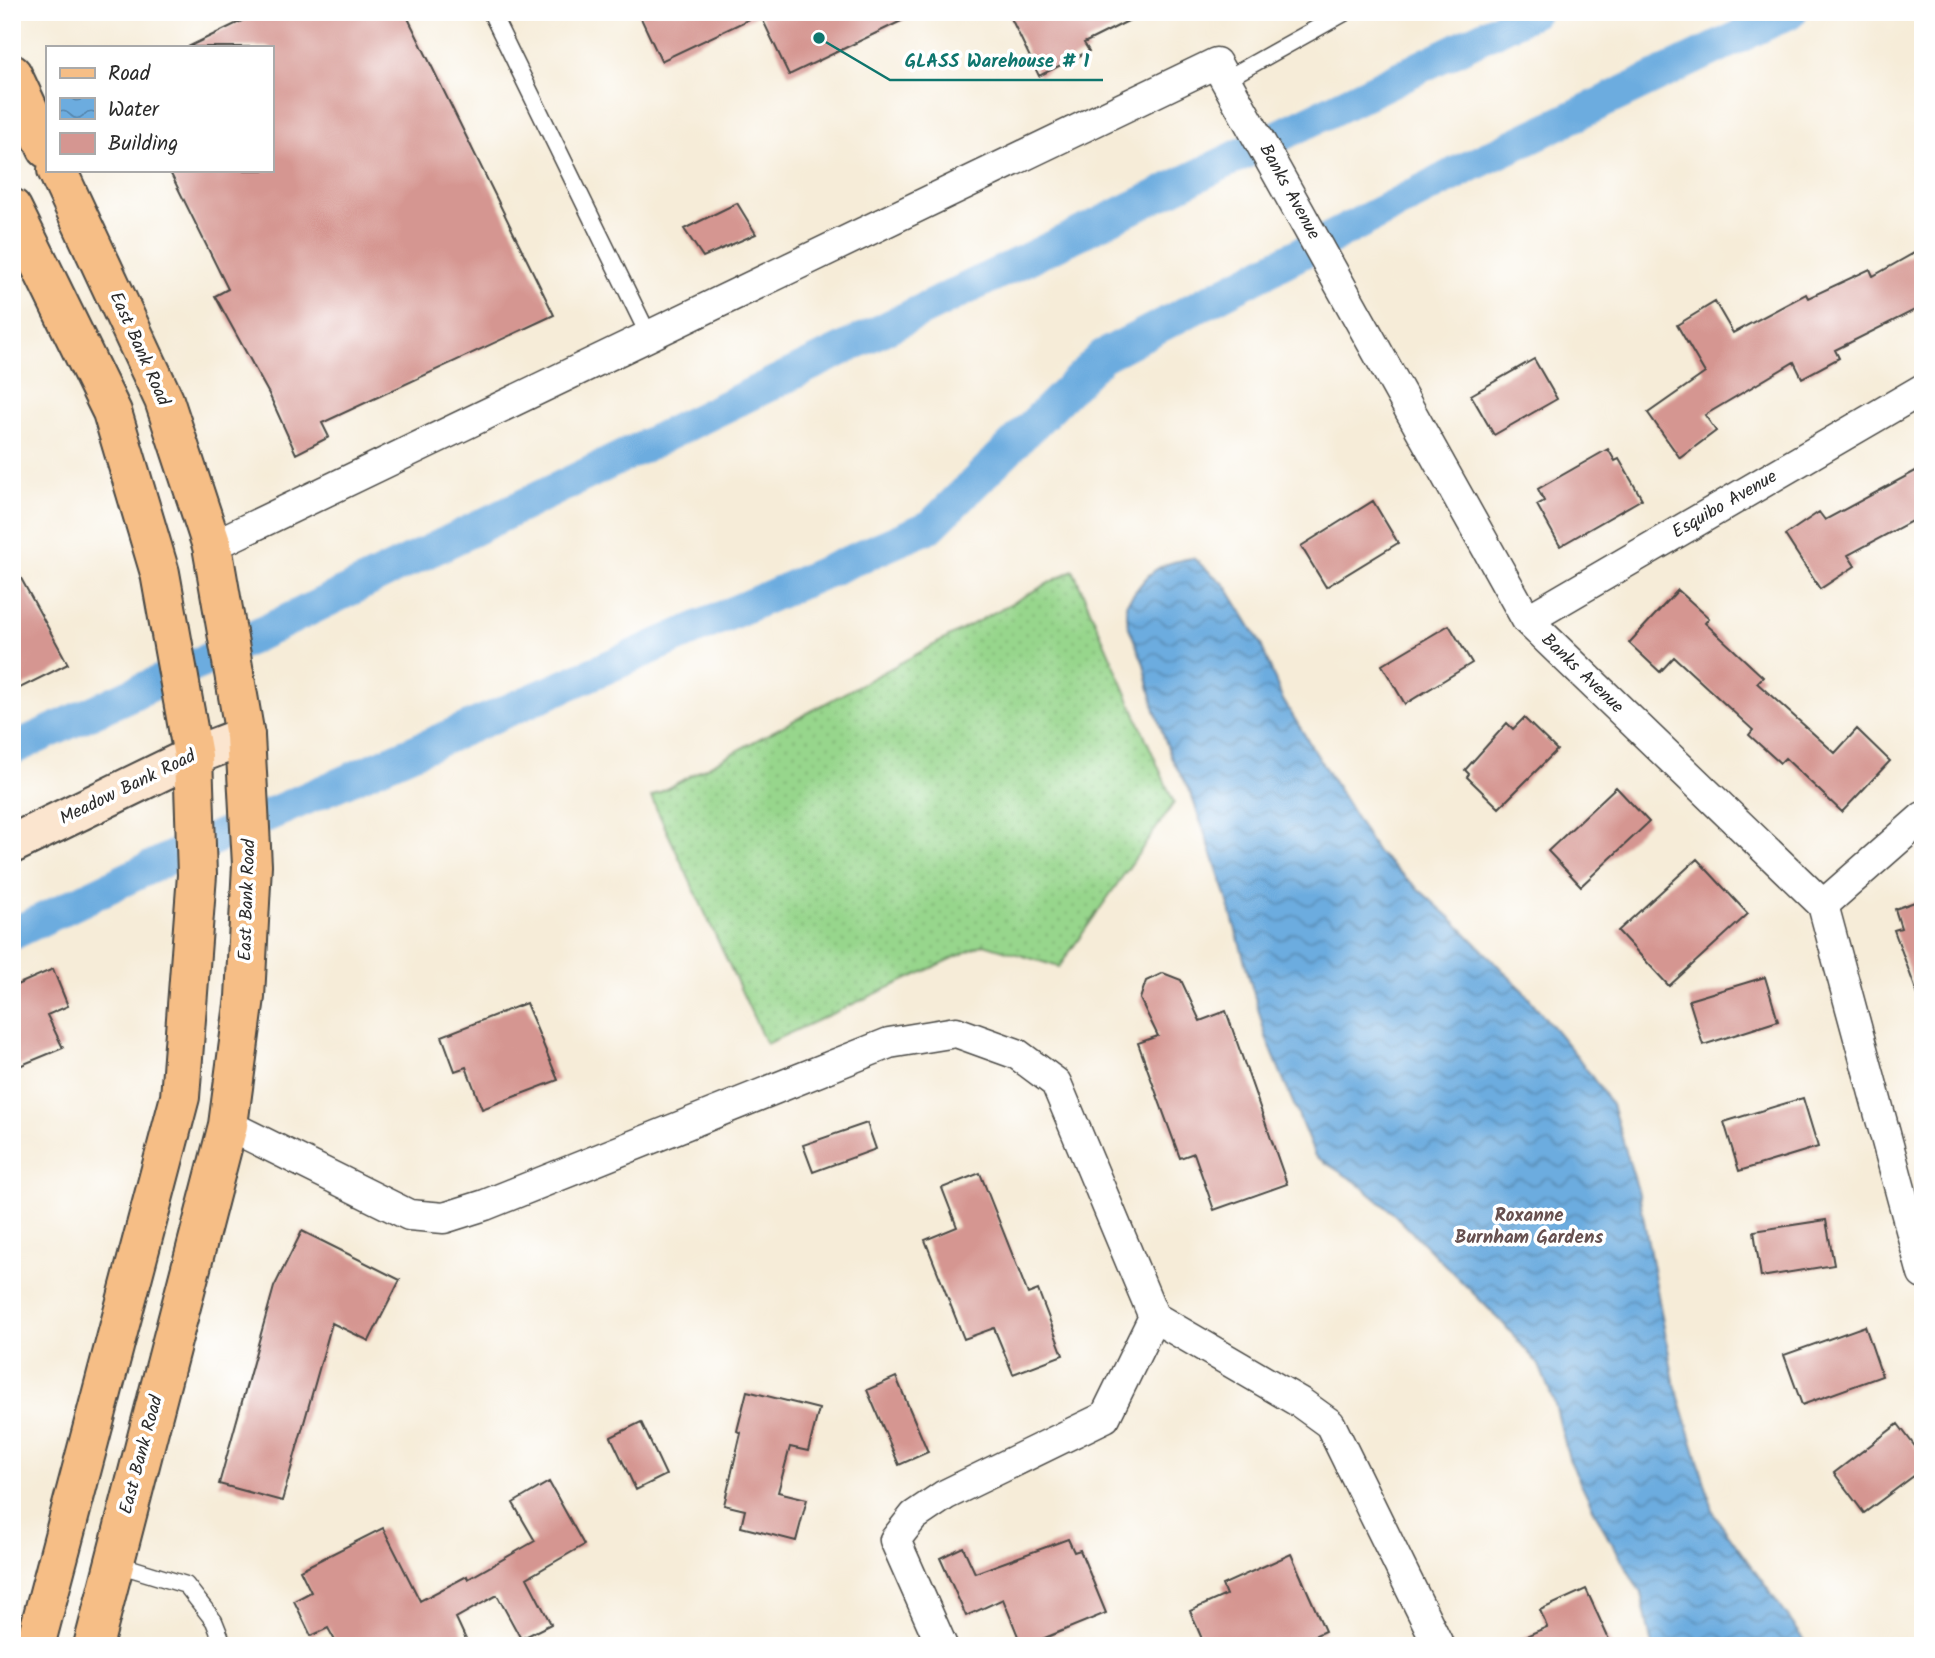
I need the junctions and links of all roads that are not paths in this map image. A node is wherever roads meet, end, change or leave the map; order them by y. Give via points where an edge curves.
1 (491, 12) edge
2 (1346, 12) edge
3 (1221, 71) junction
4 (12, 74) edge
5 (46, 147) edge
6 (58, 172) edge
7 (12, 208) edge
8 (649, 336) junction
9 (1923, 389) edge
10 (212, 546) junction
11 (1527, 620) junction
12 (245, 736) junction
13 (194, 757) junction
14 (1923, 817) edge
15 (12, 844) edge
16 (1823, 905) junction
17 (228, 1125) junction
18 (1923, 1274) edge
19 (1154, 1317) junction
20 (114, 1563) junction
21 (35, 1646) edge
22 (93, 1646) edge
23 (224, 1646) edge
24 (942, 1646) edge
25 (1438, 1646) edge

1 - 8 lane
2 - 3 lane
3 - 8 street
3 - 11 street, Banks Avenue
4 - 5 main road
6 - 10 main road, East Bank Road via 163,400
7 - 13 main road via 112,412 160,573
8 - 10 street
9 - 11 street, Esquibo Avenue
10 - 12 main road, East Bank Road
11 - 16 street, Banks Avenue
12 - 13 main road, Meadow Bank Road
12 - 17 main road, East Bank Road via 252,865 245,997
13 - 15 main road, Meadow Bank Road
13 - 21 main road via 197,875 180,1097
14 - 16 street
16 - 18 street
17 - 19 street via 409,1214 444,1218 889,1043 956,1032 1017,1054 1055,1083
17 - 20 main road, East Bank Road
19 - 24 street via 1105,1417 945,1495 914,1516 895,1540
19 - 25 street via 1330,1424
20 - 22 main road, East Bank Road
20 - 23 lane via 186,1585 214,1621

